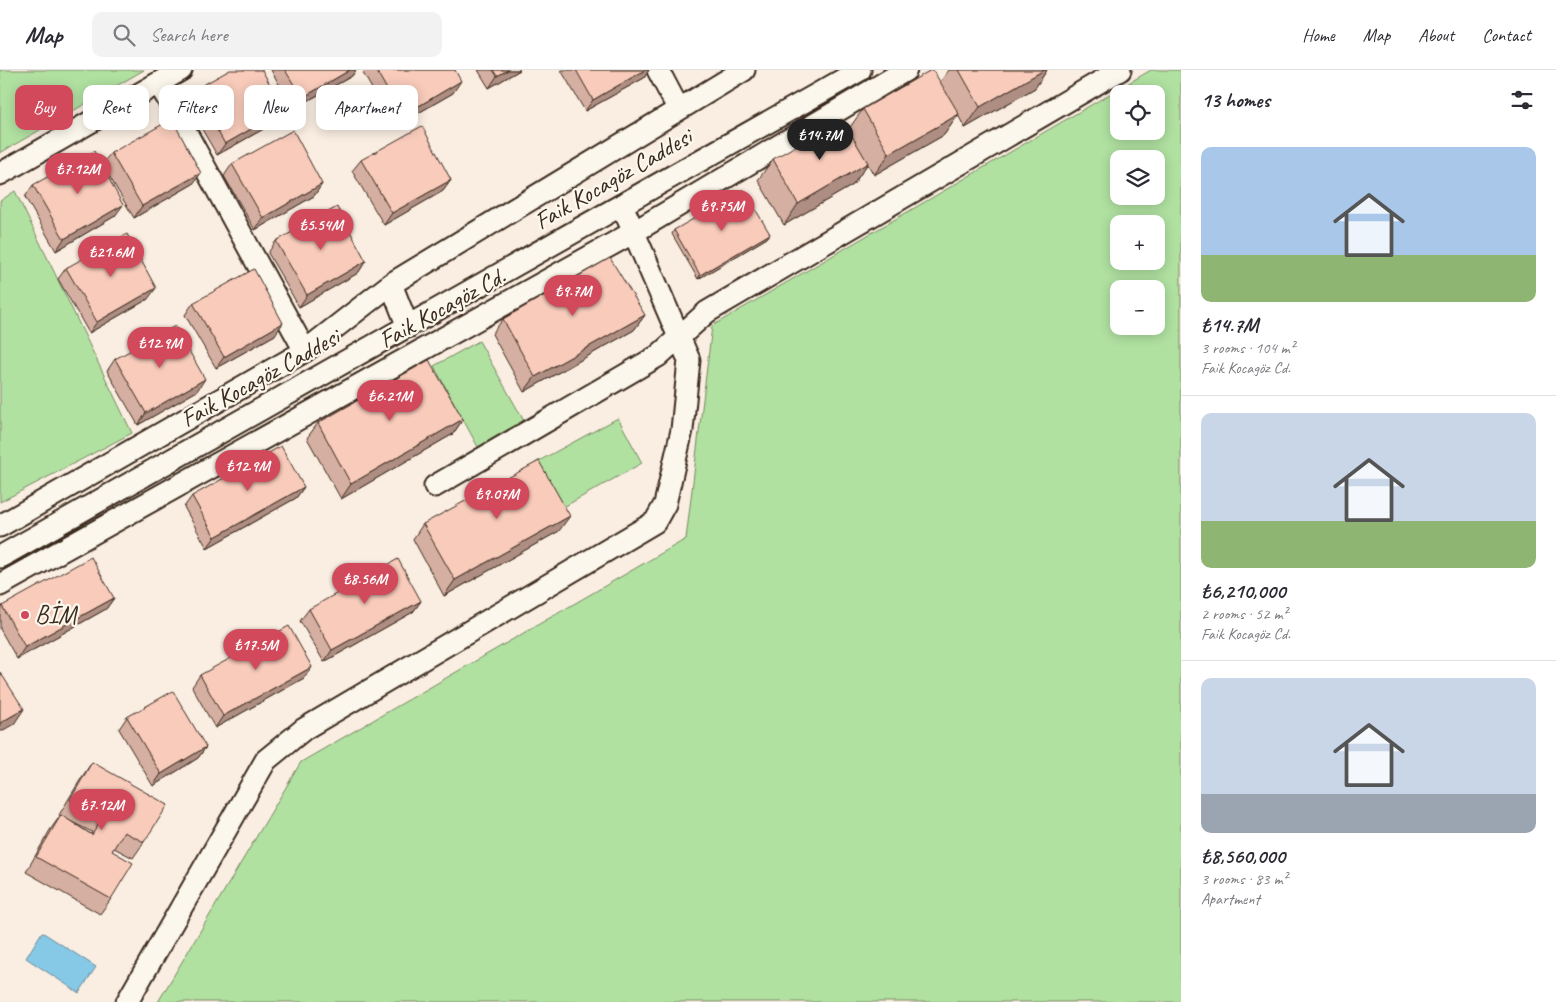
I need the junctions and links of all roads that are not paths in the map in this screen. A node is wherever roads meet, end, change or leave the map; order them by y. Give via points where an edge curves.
1 (181, 70) edge
2 (658, 70) edge
3 (744, 70) edge
4 (860, 70) edge
5 (906, 70) edge
6 (1120, 70) edge
7 (159, 83) junction
8 (678, 108) junction
9 (0, 174) edge
10 (622, 205) junction
11 (634, 232) junction
12 (391, 284) junction
13 (408, 326) junction
14 (679, 337) junction
15 (305, 351) junction
16 (435, 486) dead end
17 (0, 526) edge
18 (0, 557) edge
19 (0, 586) edge
20 (127, 1002) edge

1 - 7 street
2 - 8 street
3 - 8 street
4 - 10 street, Faik Kocagöz Caddesi
5 - 11 street, Faik Kocagöz Cd.
6 - 14 street via 707,312
7 - 9 street
7 - 15 street
8 - 12 street
10 - 11 street
10 - 13 street, Faik Kocagöz Caddesi
11 - 14 street
11 - 19 street, Faik Kocagöz Cd.
12 - 13 street
12 - 15 street
13 - 18 street, Faik Kocagöz Caddesi
14 - 16 street via 658,356
14 - 20 street via 689,360 682,430 665,504 655,522 304,729 266,760
15 - 17 street

